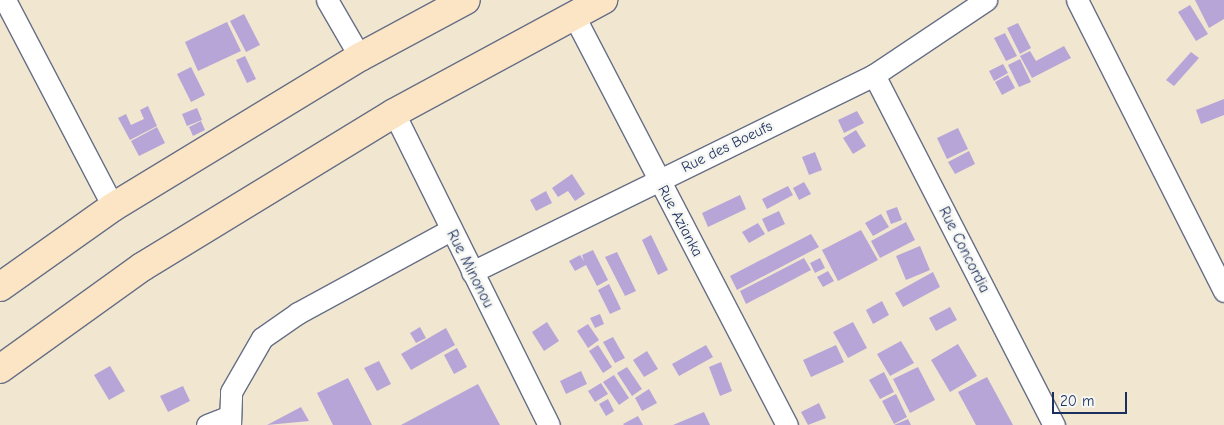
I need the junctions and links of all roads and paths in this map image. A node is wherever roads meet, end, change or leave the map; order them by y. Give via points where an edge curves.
1 (5, 0) edge
2 (327, 0) edge
3 (466, 0) edge
4 (603, 0) edge
5 (986, 0) edge
6 (1077, 0) edge
7 (574, 16) junction
8 (360, 56) junction
9 (874, 75) junction
10 (394, 113) junction
11 (658, 180) junction
12 (113, 207) junction
13 (450, 230) junction
14 (472, 272) junction
15 (0, 287) edge
16 (1224, 291) edge
17 (0, 369) edge
18 (229, 421) edge
19 (207, 425) edge
20 (549, 425) edge
21 (787, 425) edge
22 (1054, 425) edge

1 - 12 street
2 - 8 street
3 - 8 main road
4 - 7 main road
5 - 9 street, Rue des Boeufs
6 - 16 street
7 - 10 main road
7 - 11 street, Rue Azianka
8 - 12 main road
9 - 11 street, Rue des Boeufs
9 - 22 street, Rue Concordia
10 - 13 street, Rue Minonou
10 - 17 main road via 142,267
11 - 14 street, Rue des Boeufs
11 - 21 street, Rue Azianka
12 - 15 main road
13 - 14 street, Rue Minonou
13 - 18 street via 298,313 262,338 240,370
14 - 20 street, Rue Minonou
18 - 19 street

